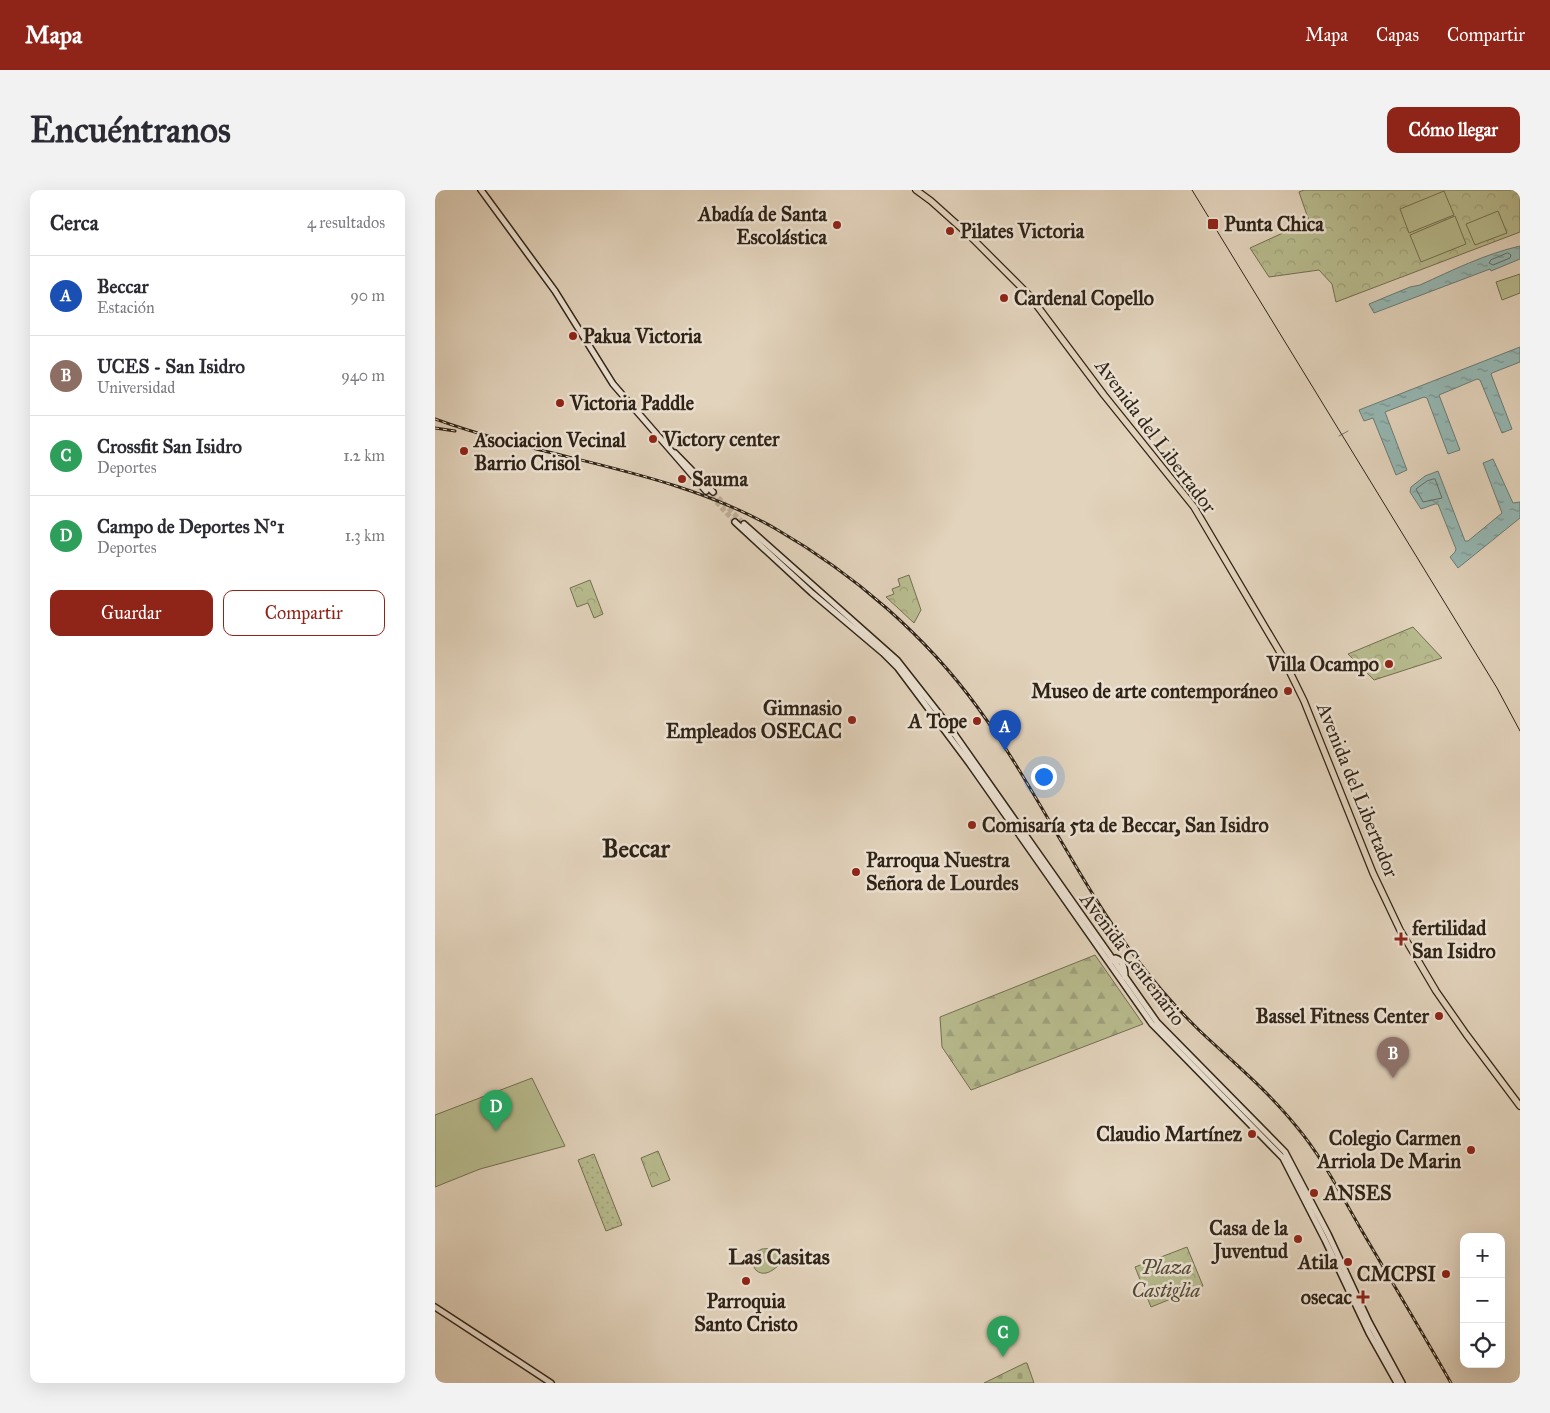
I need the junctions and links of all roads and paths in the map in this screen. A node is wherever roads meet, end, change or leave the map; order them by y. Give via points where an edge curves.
1 (481, 190) edge
2 (916, 190) edge
3 (672, 451) junction
4 (706, 491) tunnel mouth
5 (713, 492) tunnel mouth
6 (735, 522) tunnel mouth
7 (744, 524) tunnel mouth
8 (800, 578) junction
9 (1111, 961) junction
10 (1520, 1106) edge
11 (435, 1308) edge
12 (551, 1383) edge
13 (1397, 1383) edge
14 (1402, 1383) edge

1 - 3 main road via 555,291 613,384
2 - 10 main road, Avenida del Libertador via 970,236 1029,295 1194,507 1281,654 1305,701 1373,873 1400,930 1436,991
3 - 4 main road
3 - 5 main road
6 - 8 main road
7 - 8 main road
8 - 9 main road, Avenida Centenario via 898,668
9 - 13 main road, Avenida Centenario via 1152,1024 1283,1158
9 - 14 main road, Avenida Centenario via 1119,959 1125,977 1157,1022 1288,1156
11 - 12 main road

